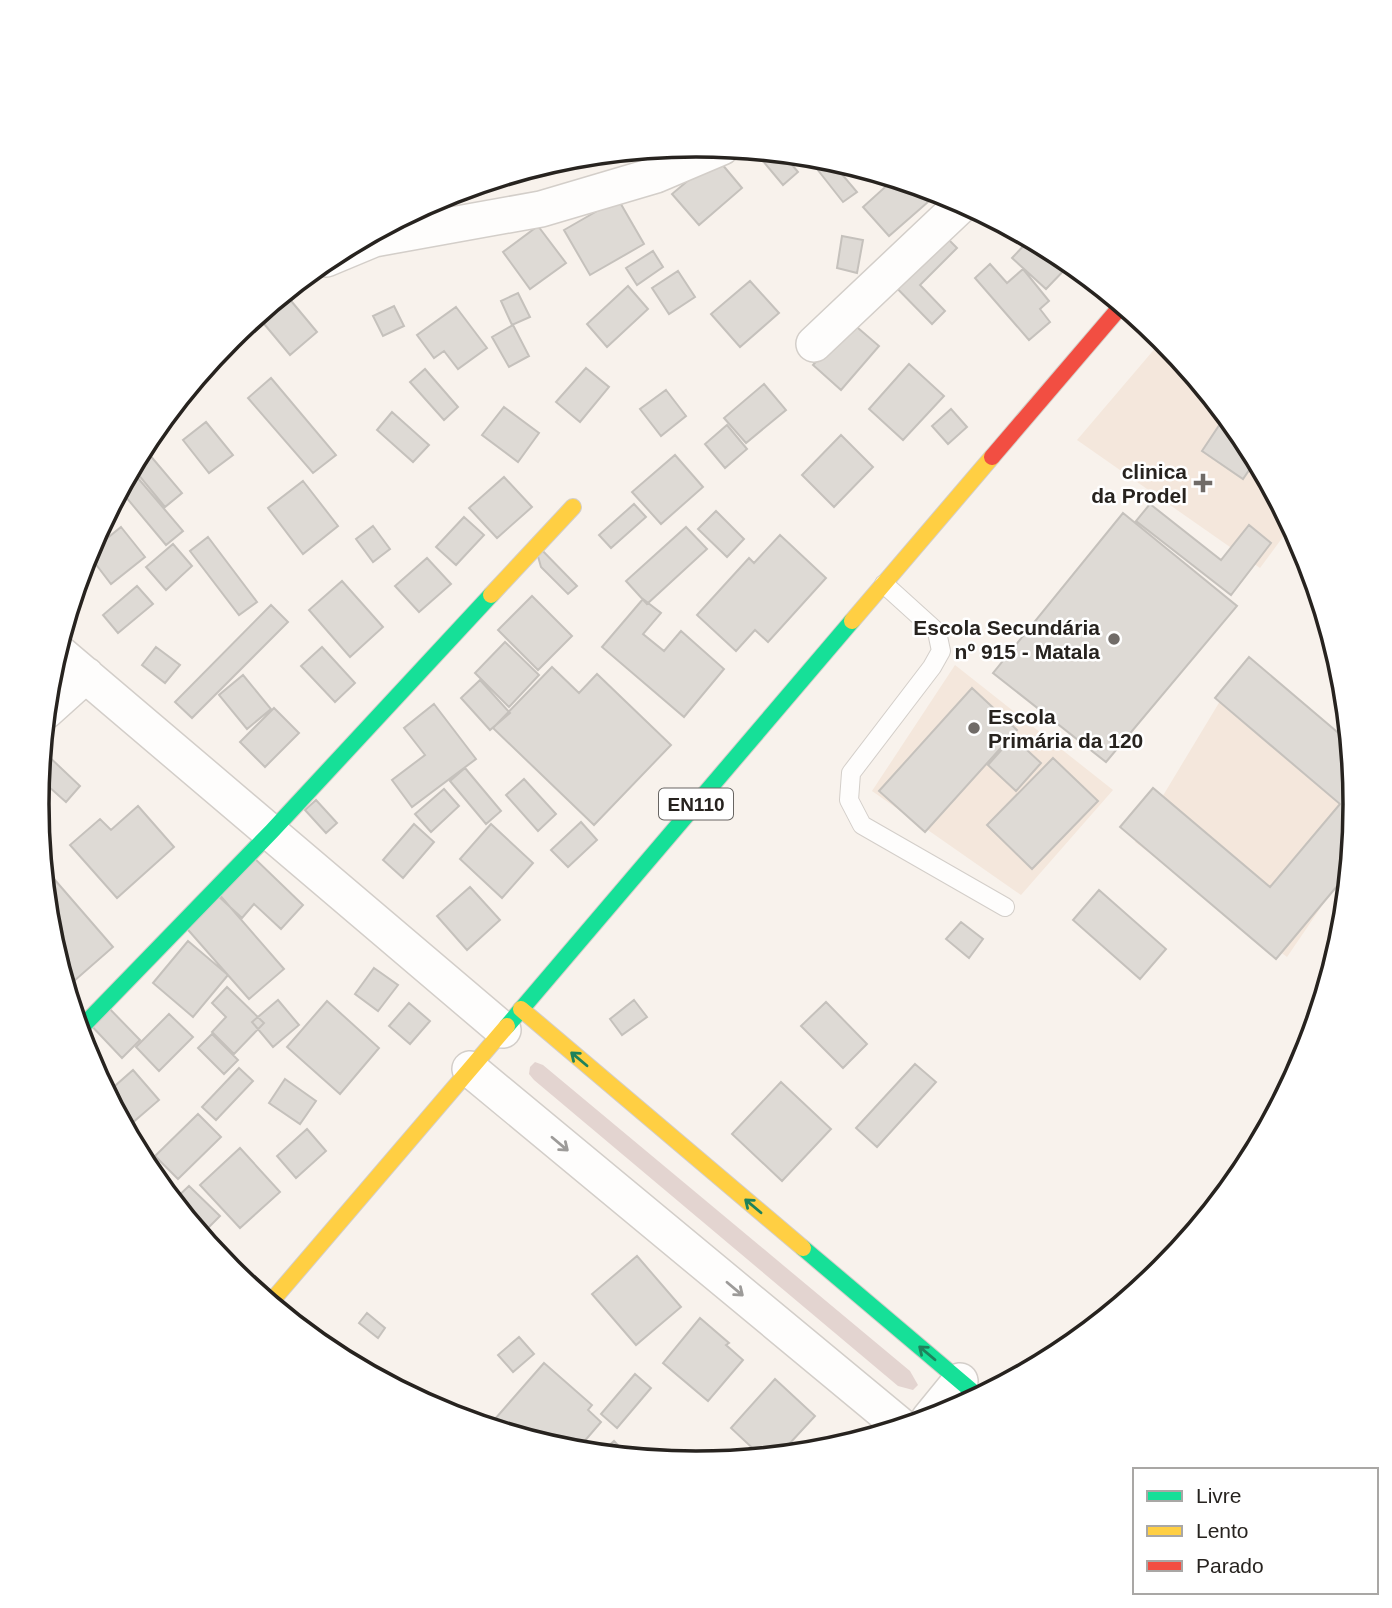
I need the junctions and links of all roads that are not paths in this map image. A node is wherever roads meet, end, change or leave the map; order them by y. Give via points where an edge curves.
1 (697, 157) edge
2 (955, 211) edge
3 (386, 237) edge
4 (1116, 312) edge
5 (814, 344) dead end
6 (573, 507) dead end
7 (884, 584) junction
8 (66, 658) edge
9 (86, 675) junction
10 (58, 700) edge
11 (272, 831) junction
12 (1005, 907) dead end
13 (512, 1020) junction
14 (87, 1022) edge
15 (470, 1069) junction
16 (276, 1296) edge
17 (970, 1389) edge
18 (893, 1420) edge

1 - 3 street via 541,209
2 - 5 street
4 - 7 street, EN110
6 - 11 street
7 - 12 lane via 937,632 941,651 851,773 849,800 862,825
7 - 13 street, EN110
8 - 9 street
9 - 10 street
9 - 11 street
11 - 13 street
11 - 14 street
13 - 15 street, EN110
17 -> 13 street
15 - 16 street, EN110
15 -> 18 street

